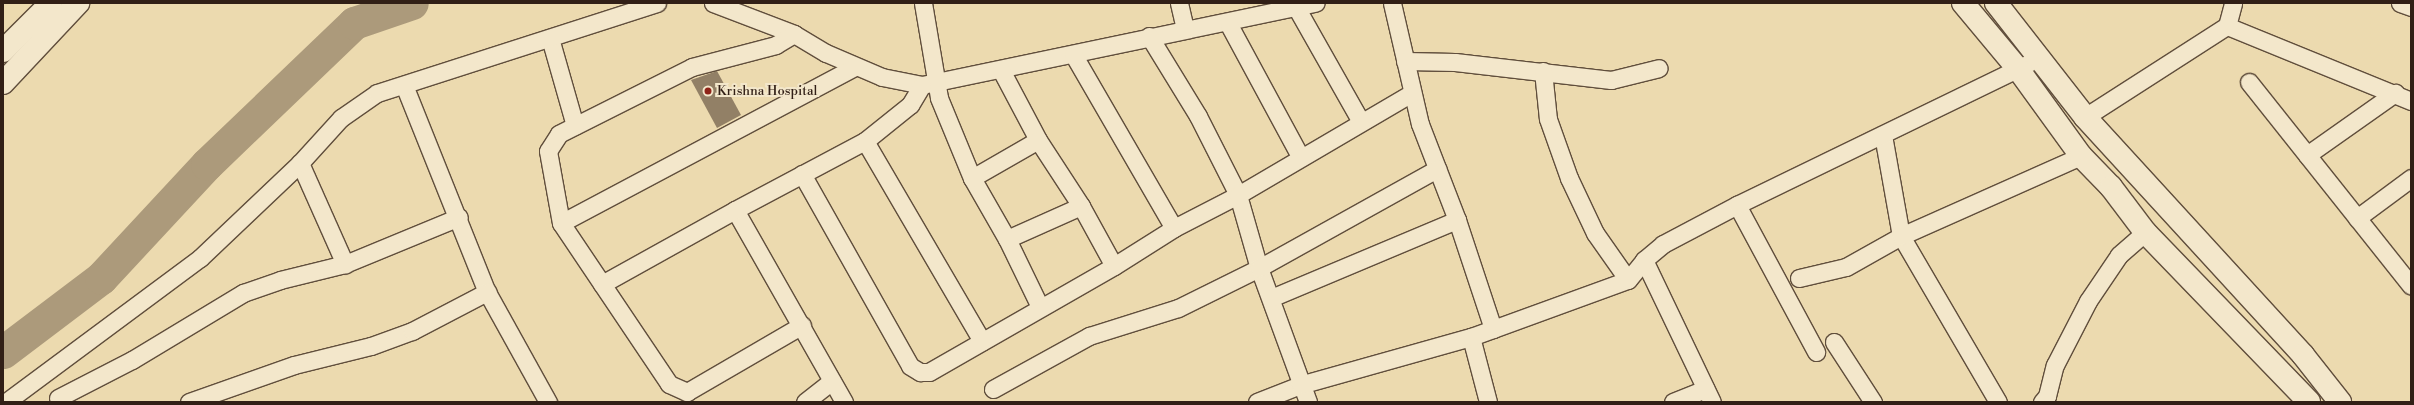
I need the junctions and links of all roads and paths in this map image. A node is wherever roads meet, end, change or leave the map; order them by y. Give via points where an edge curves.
1 (51, 3) edge
2 (78, 3) edge
3 (657, 3) edge
4 (713, 3) edge
5 (923, 3) edge
6 (1179, 3) edge
7 (1316, 3) edge
8 (1392, 3) edge
9 (1963, 3) edge
10 (1996, 3) edge
11 (2233, 3) edge
12 (2400, 3) edge
13 (1296, 7) junction
14 (2411, 7) edge
15 (1228, 23) junction
16 (2227, 26) junction
17 (1185, 28) junction
18 (794, 34) junction
19 (1149, 36) junction
20 (550, 38) junction
21 (3, 51) edge
22 (1073, 54) junction
23 (2039, 60) junction
24 (1406, 61) junction
25 (855, 67) junction
26 (1659, 68) dead end
27 (2018, 69) junction
28 (1001, 70) junction
29 (1543, 71) junction
30 (2249, 82) dead end
31 (3, 83) edge
32 (928, 83) junction
33 (404, 85) junction
34 (1412, 93) junction
35 (2395, 93) junction
36 (2411, 101) edge
37 (2085, 117) junction
38 (1362, 122) junction
39 (575, 126) junction
40 (1883, 135) junction
41 (1038, 140) junction
42 (865, 141) junction
43 (2307, 155) junction
44 (2081, 156) junction
45 (1301, 158) junction
46 (300, 163) junction
47 (1437, 169) junction
48 (802, 174) junction
49 (972, 178) junction
50 (2411, 178) edge
51 (1238, 195) junction
52 (1737, 204) junction
53 (1080, 206) junction
54 (735, 210) junction
55 (459, 217) junction
56 (2357, 218) junction
57 (1457, 220) junction
58 (561, 223) junction
59 (1174, 228) junction
60 (2145, 232) junction
61 (1900, 236) junction
62 (1007, 239) junction
63 (1644, 260) junction
64 (345, 264) junction
65 (1114, 266) junction
66 (1259, 268) junction
67 (1799, 278) dead end
68 (1628, 280) junction
69 (602, 284) junction
70 (2411, 286) edge
71 (487, 292) junction
72 (1271, 298) junction
73 (1040, 307) junction
74 (802, 325) junction
75 (1493, 329) junction
76 (1471, 337) junction
77 (982, 341) junction
78 (1834, 342) dead end
79 (1816, 352) dead end
80 (44, 375) junction
81 (832, 381) junction
82 (1300, 385) junction
83 (993, 389) dead end
84 (1709, 396) edge
85 (58, 400) edge
86 (6, 402) edge
87 (189, 402) edge
88 (547, 402) edge
89 (805, 402) edge
90 (844, 402) edge
91 (1257, 402) edge
92 (1308, 402) edge
93 (1488, 402) edge
94 (1673, 402) edge
95 (1873, 402) edge
96 (1998, 402) edge
97 (2042, 402) edge
98 (2309, 402) edge
99 (2340, 402) edge

1 - 21 street
2 - 31 street
3 - 20 street
4 - 18 street
5 - 32 street
6 - 17 street
7 - 13 street
8 - 24 street
9 - 27 street
10 - 23 street
11 - 16 street
12 - 14 street
13 - 15 street
13 - 38 street
15 - 17 street
15 - 45 street
16 - 35 street
16 - 37 street
17 - 19 street
18 - 25 street
18 - 39 street via 776,44 692,67
19 - 22 street
19 - 51 street via 1198,116
20 - 33 street
20 - 39 street
22 - 28 street
22 - 59 street
23 - 27 street
23 - 37 street
24 - 29 street via 1455,62
24 - 34 street
25 - 32 street via 882,77
25 - 58 street
26 - 29 street via 1611,80
27 - 40 street
27 - 44 street
28 - 32 street
28 - 41 street
29 - 68 street via 1548,119 1569,178 1595,233
30 - 43 street
32 - 42 street via 910,105
32 - 49 street via 939,98
33 - 46 street via 377,93 341,118
33 - 55 street
34 - 38 street
34 - 47 street
35 - 36 street
35 - 43 street
37 - 99 street via 2303,355
38 - 45 street
39 - 58 street via 560,134 548,151
40 - 52 street
40 - 61 street
41 - 49 street
41 - 53 street
42 - 48 street
42 - 77 street
43 - 56 street
44 - 60 street via 2111,187
44 - 61 street
45 - 51 street
46 - 64 street
46 - 80 street via 200,258
47 - 57 street
47 - 66 street
48 - 54 street
48 - 77 street via 910,366 920,372 929,372
49 - 62 street
50 - 56 street
51 - 59 street
51 - 66 street
52 - 63 street via 1662,244
52 - 79 street
53 - 62 street
53 - 65 street
54 - 69 street
54 - 74 street
55 - 64 street
55 - 71 street
56 - 70 street
57 - 72 street
57 - 75 street
58 - 69 street
59 - 65 street
60 - 97 street via 2119,255 2088,302 2055,365 2048,396
60 - 98 street
61 - 67 street via 1846,267
61 - 96 street
62 - 73 street
63 - 68 street
63 - 84 street
64 - 85 street via 280,280 243,293 132,360
65 - 73 street
66 - 72 street
66 - 83 street via 1178,308 1090,336
68 - 75 street
69 - 74 street via 669,384 687,392
71 - 87 street via 412,331 378,343 294,365
71 - 88 street
72 - 82 street
73 - 77 street
74 - 81 street
75 - 76 street
76 - 82 street
76 - 93 street
78 - 95 street
80 - 85 street
80 - 86 street
81 - 89 street
81 - 90 street
82 - 91 street
82 - 92 street
84 - 94 street

